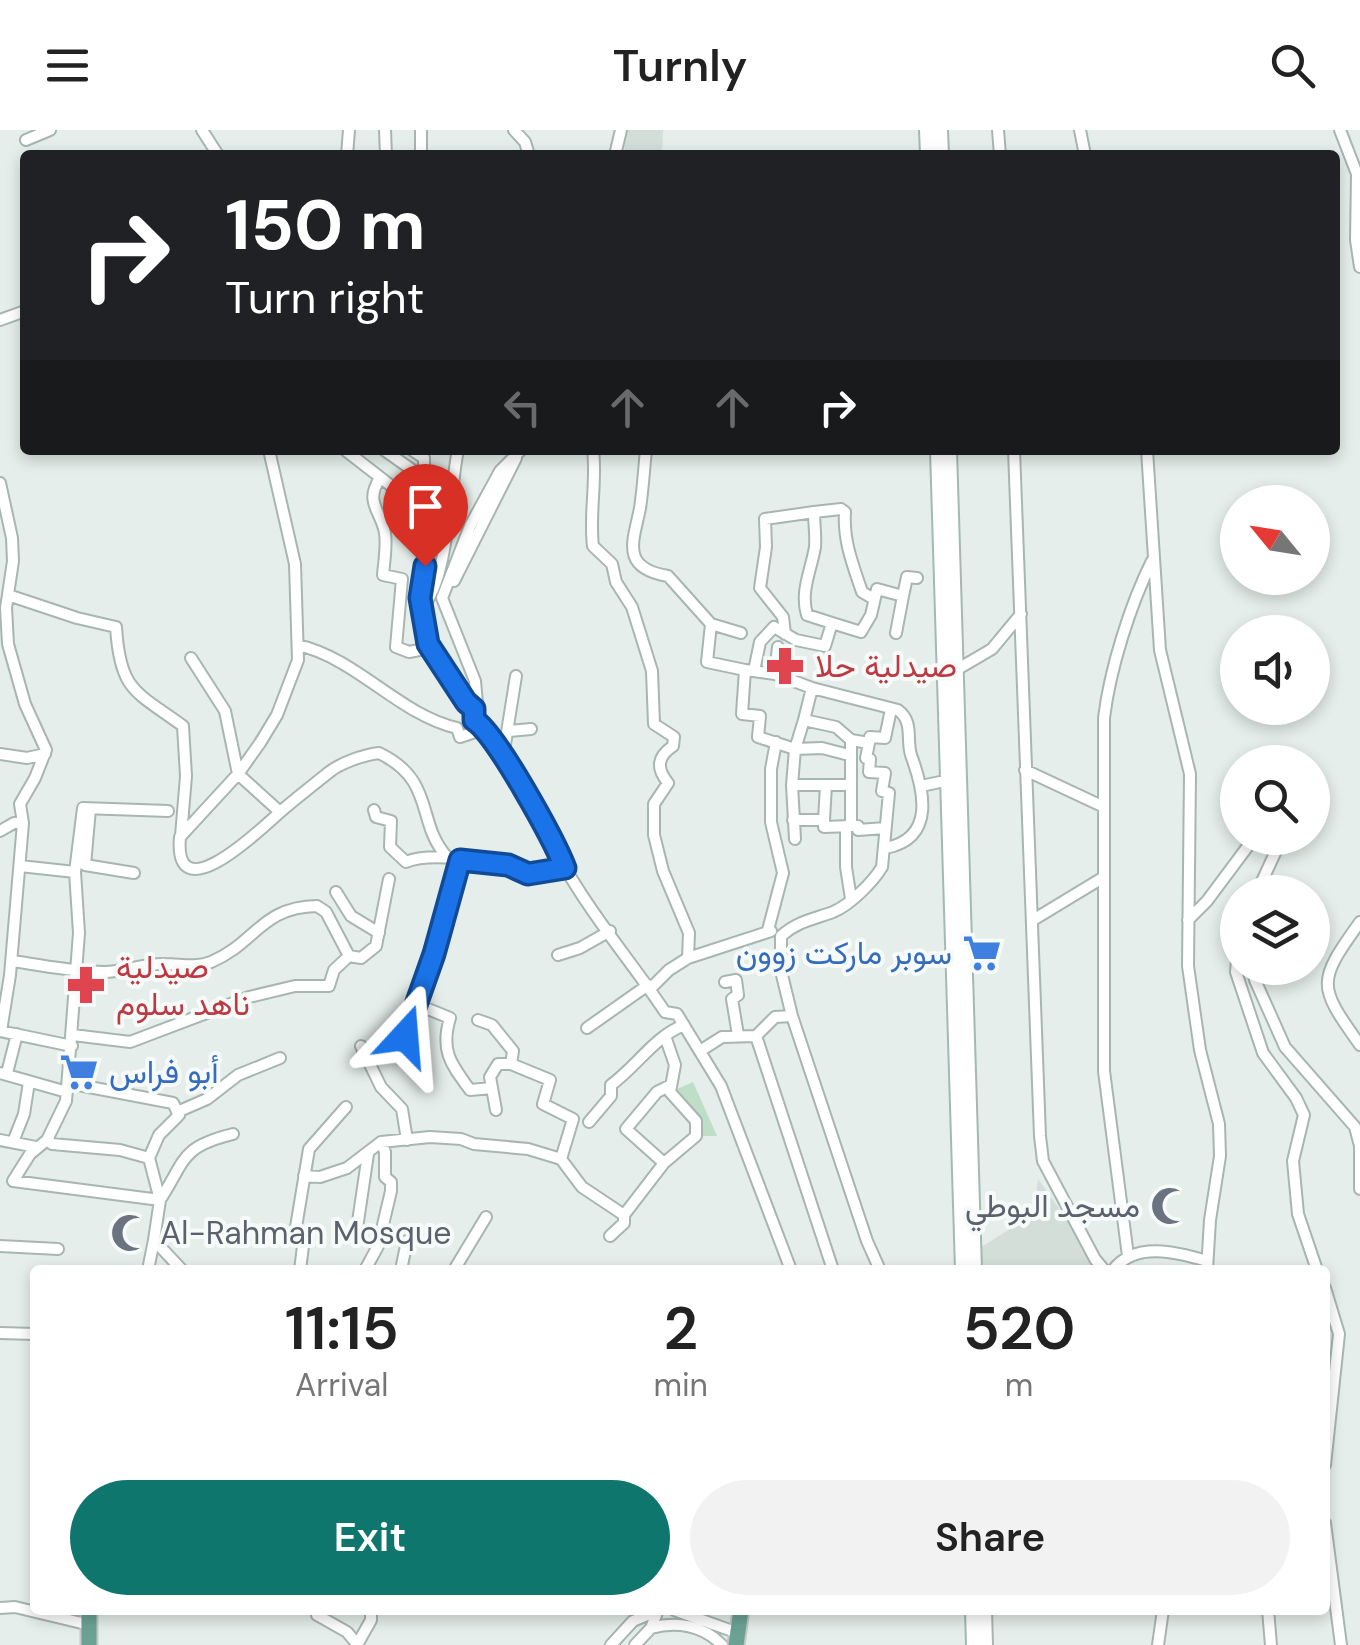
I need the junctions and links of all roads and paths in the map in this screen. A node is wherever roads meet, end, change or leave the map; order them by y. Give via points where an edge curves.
1 (1340, 130) edge
2 (46, 131) edge
3 (26, 140) dead end
4 (1360, 267) edge
5 (270, 455) edge
6 (351, 455) edge
7 (392, 455) edge
8 (420, 455) edge
9 (457, 455) edge
10 (518, 455) edge
11 (594, 455) edge
12 (645, 455) edge
13 (938, 455) edge
14 (949, 455) edge
15 (1014, 455) edge
16 (1147, 455) edge
17 (421, 474) junction
18 (380, 478) junction
19 (452, 480) junction
20 (0, 483) edge
21 (420, 506) junction
22 (814, 512) junction
23 (1153, 558) junction
24 (0, 560) edge
25 (13, 561) junction
26 (916, 578) dead end
27 (8, 595) junction
28 (903, 596) junction
29 (874, 598) junction
30 (422, 608) junction
31 (1021, 613) junction
32 (711, 624) junction
33 (832, 624) junction
34 (896, 633) dead end
35 (741, 634) dead end
36 (786, 634) junction
37 (298, 645) junction
38 (778, 646) dead end
39 (430, 648) junction
40 (191, 658) dead end
41 (749, 671) junction
42 (775, 674) junction
43 (950, 674) junction
44 (516, 676) dead end
45 (812, 688) junction
46 (891, 709) junction
47 (946, 712) junction
48 (804, 720) junction
49 (481, 724) junction
50 (531, 729) dead end
51 (509, 731) junction
52 (851, 740) junction
53 (776, 742) junction
54 (869, 743) junction
55 (795, 749) junction
56 (0, 754) edge
57 (45, 754) junction
58 (849, 755) junction
59 (503, 757) junction
60 (1025, 770) junction
61 (238, 774) junction
62 (940, 782) junction
63 (792, 785) junction
64 (826, 785) junction
65 (849, 786) junction
66 (921, 786) junction
67 (771, 804) junction
68 (793, 805) junction
69 (90, 808) junction
70 (1104, 808) junction
71 (374, 810) dead end
72 (168, 811) dead end
73 (280, 812) junction
74 (792, 820) junction
75 (824, 820) junction
76 (22, 823) junction
77 (849, 826) junction
78 (885, 828) junction
79 (0, 831) edge
80 (180, 837) junction
81 (795, 839) dead end
82 (886, 848) junction
83 (1241, 855) edge
84 (951, 856) junction
85 (454, 859) junction
86 (20, 866) junction
87 (565, 868) junction
88 (75, 872) junction
89 (134, 873) dead end
90 (1104, 877) junction
91 (389, 879) dead end
92 (336, 892) dead end
93 (851, 898) junction
94 (1033, 920) junction
95 (1188, 920) junction
96 (1360, 922) edge
97 (768, 930) junction
98 (610, 931) junction
99 (379, 932) junction
100 (781, 936) junction
101 (558, 955) dead end
102 (349, 956) junction
103 (688, 958) junction
104 (12, 961) junction
105 (77, 970) junction
106 (5, 972) edge
107 (724, 982) dead end
108 (1240, 985) edge
109 (1257, 985) edge
110 (649, 987) junction
111 (421, 990) junction
112 (792, 1016) junction
113 (478, 1020) dead end
114 (684, 1025) junction
115 (586, 1028) dead end
116 (0, 1031) edge
117 (17, 1034) junction
118 (738, 1035) junction
119 (405, 1036) dead end
120 (665, 1036) junction
121 (756, 1036) junction
122 (72, 1040) junction
123 (1360, 1044) edge
124 (362, 1046) dead end
125 (700, 1051) junction
126 (280, 1058) dead end
127 (510, 1064) junction
128 (4, 1073) edge
129 (30, 1082) junction
130 (671, 1085) junction
131 (68, 1088) junction
132 (492, 1088) junction
133 (346, 1108) dead end
134 (496, 1110) dead end
135 (177, 1112) junction
136 (589, 1122) dead end
137 (233, 1134) dead end
138 (0, 1140) edge
139 (407, 1140) junction
140 (13, 1142) junction
141 (381, 1142) junction
142 (41, 1143) junction
143 (368, 1154) junction
144 (149, 1158) junction
145 (561, 1159) junction
146 (664, 1163) junction
147 (304, 1176) junction
148 (13, 1181) junction
149 (0, 1182) edge
150 (1360, 1189) edge
151 (160, 1200) junction
152 (624, 1215) junction
153 (486, 1216) dead end
154 (356, 1236) dead end
155 (610, 1236) dead end
156 (154, 1240) junction
157 (408, 1240) dead end
158 (0, 1246) edge
159 (58, 1249) dead end
160 (1128, 1256) junction
161 (149, 1265) edge
162 (177, 1265) edge
163 (301, 1265) edge
164 (368, 1265) edge
165 (402, 1265) edge
166 (457, 1265) edge
167 (789, 1265) edge
168 (831, 1265) edge
169 (878, 1265) edge
170 (963, 1265) edge
171 (974, 1265) edge
172 (1101, 1265) edge
173 (1118, 1265) edge
174 (1207, 1265) edge
175 (1315, 1265) edge
176 (1330, 1304) edge
177 (0, 1333) edge
178 (30, 1334) edge
179 (1330, 1418) edge
180 (1330, 1561) edge
181 (0, 1608) edge
182 (30, 1609) edge
183 (317, 1615) edge
184 (372, 1615) edge
185 (647, 1615) edge
186 (656, 1615) edge
187 (685, 1615) edge
188 (973, 1615) edge
189 (984, 1615) edge
190 (1162, 1615) edge
191 (1269, 1615) edge
192 (89, 1617) edge
193 (651, 1628) junction
194 (737, 1639) edge
195 (357, 1644) edge
196 (89, 1645) edge
197 (610, 1645) edge
198 (636, 1645) edge
199 (722, 1645) edge
200 (974, 1645) edge
201 (985, 1645) edge
202 (1158, 1645) edge
203 (1272, 1645) edge
204 (1341, 1645) edge

1 - 4 street via 1358,174
2 - 3 street
5 - 37 street via 295,564
6 - 18 street
7 - 17 street
8 - 17 street
9 - 19 street
10 - 49 street via 500,471 470,526 442,598 475,681
11 - 103 street via 593,546 612,564 632,607 652,671 654,724 674,737 662,753 668,783 652,815 663,871 690,933
12 - 32 street via 632,547 641,565 668,576
13 - 43 street
14 - 43 street
15 - 31 street
16 - 23 street
17 - 19 street
17 - 21 street
18 - 21 street
18 - 39 street via 372,492 386,534 382,575 402,579 396,647
19 - 30 street via 442,563
20 - 25 street
21 - 30 street via 429,526
22 - 29 street via 845,512 849,554 862,592
22 - 33 street via 804,604 807,615
22 - 36 street via 765,518 760,588 783,618
23 - 70 street via 1108,696
23 - 95 street via 1161,662 1190,774
24 - 25 street
25 - 27 street
26 - 28 street via 907,577
27 - 57 street via 8,644
27 - 80 street via 116,627 124,678 184,726
28 - 29 street via 877,589
28 - 34 street
29 - 33 street via 861,632
30 - 39 street
31 - 43 street via 992,649
31 - 60 street
32 - 35 street
32 - 41 street via 708,662
33 - 36 street via 826,646
36 - 41 street via 774,627
37 - 49 street via 347,664 432,721 458,728 460,738
37 - 61 street via 277,715
38 - 42 street
39 - 49 street
40 - 61 street via 225,712
41 - 42 street
41 - 53 street via 742,714 760,716 758,737
42 - 45 street
43 - 47 street
43 - 171 street
44 - 51 street
45 - 46 street
45 - 48 street
46 - 54 street via 886,738 870,737
46 - 66 street via 905,716
47 - 62 street
47 - 84 street
48 - 52 street via 836,727
48 - 55 street
49 - 59 street
50 - 51 street
51 - 59 street
52 - 54 street
52 - 58 street
53 - 55 street
53 - 67 street
54 - 78 street via 869,772 885,773 882,791 889,793
55 - 58 street
55 - 63 street
56 - 57 street
57 - 76 street via 20,804
58 - 65 street
59 - 87 street
60 - 70 street
60 - 94 street
61 - 73 street
61 - 80 street
62 - 66 street
62 - 84 street via 942,830
63 - 64 street
63 - 68 street
64 - 65 street
64 - 75 street
65 - 77 street
66 - 82 street via 920,824 904,844
67 - 68 street
67 - 97 street via 784,867
68 - 74 street
69 - 72 street
69 - 88 street via 83,808
69 - 89 street via 86,864
70 - 90 street
71 - 85 street via 376,818 391,821 390,847 406,862
73 - 80 street via 228,858 205,867 180,857
73 - 85 street via 332,769 379,754 410,774 437,846
74 - 75 street
74 - 81 street
75 - 77 street via 824,828
76 - 79 street
76 - 86 street
77 - 78 street
77 - 93 street
78 - 82 street
82 - 93 street via 876,876
83 - 95 street
84 - 170 street
85 - 87 street via 528,874
85 - 111 street
86 - 88 street
86 - 104 street
87 - 98 street
88 - 105 street
90 - 94 street
90 - 160 street via 1104,1072
91 - 99 street
92 - 99 street via 351,916
93 - 100 street
94 - 172 street via 1043,1160
95 - 174 street via 1197,1030 1220,1140
96 - 123 street via 1327,978 1330,1004
97 - 100 street
97 - 103 street
98 - 101 street
98 - 110 street
99 - 102 street via 372,951
100 - 112 street
102 - 105 street via 326,912 307,906 264,921 256,933 204,964
102 - 122 street via 329,986 249,997 130,1042
103 - 110 street
104 - 105 street
104 - 106 street
105 - 122 street
106 - 116 street
107 - 118 street via 736,980
108 - 175 street via 1263,1053 1304,1115 1294,1161 1298,1214
109 - 150 street via 1285,1047 1355,1128
110 - 114 street via 665,1012 677,1014
110 - 115 street
111 - 119 street
111 - 132 street via 423,1007 450,1018 448,1059 470,1090
112 - 121 street via 775,1016
112 - 169 street
113 - 127 street via 492,1024 514,1050
114 - 120 street
114 - 125 street
116 - 117 street
117 - 122 street
117 - 128 street
118 - 121 street
118 - 125 street via 722,1036
120 - 130 street via 675,1064
120 - 136 street via 610,1084 611,1096
121 - 168 street
122 - 131 street
124 - 139 street via 381,1087 402,1109
125 - 167 street via 739,1128
126 - 135 street via 238,1074
127 - 132 street via 498,1064
127 - 145 street via 550,1080 543,1104 573,1118
128 - 129 street
129 - 131 street
129 - 140 street
130 - 146 street via 675,1100 696,1121 696,1136
130 - 146 street via 626,1129
131 - 135 street via 157,1098 173,1103
131 - 142 street via 64,1109
132 - 134 street
133 - 147 street via 309,1149
135 - 144 street
137 - 151 street via 203,1141 181,1160
138 - 140 street
139 - 141 street
139 - 145 street via 461,1139
140 - 142 street
141 - 143 street
141 - 164 street via 385,1177 392,1182
142 - 144 street
142 - 148 street
143 - 147 street via 336,1173
143 - 154 street
144 - 151 street
145 - 152 street via 582,1187
146 - 152 street
147 - 163 street via 296,1227
148 - 149 street
148 - 151 street
151 - 156 street
152 - 155 street
153 - 166 street
156 - 161 street
156 - 162 street
157 - 165 street
158 - 159 street
160 - 173 street
160 - 174 street via 1162,1252
176 - 179 street via 1339,1334
177 - 178 street
180 - 204 street
181 - 182 street
183 - 195 street
184 - 195 street
185 - 197 street
186 - 193 street
187 - 194 street
188 - 200 street
189 - 201 street
190 - 202 street
191 - 203 street
192 - 196 main road
193 - 198 street
193 - 199 street via 687,1626

